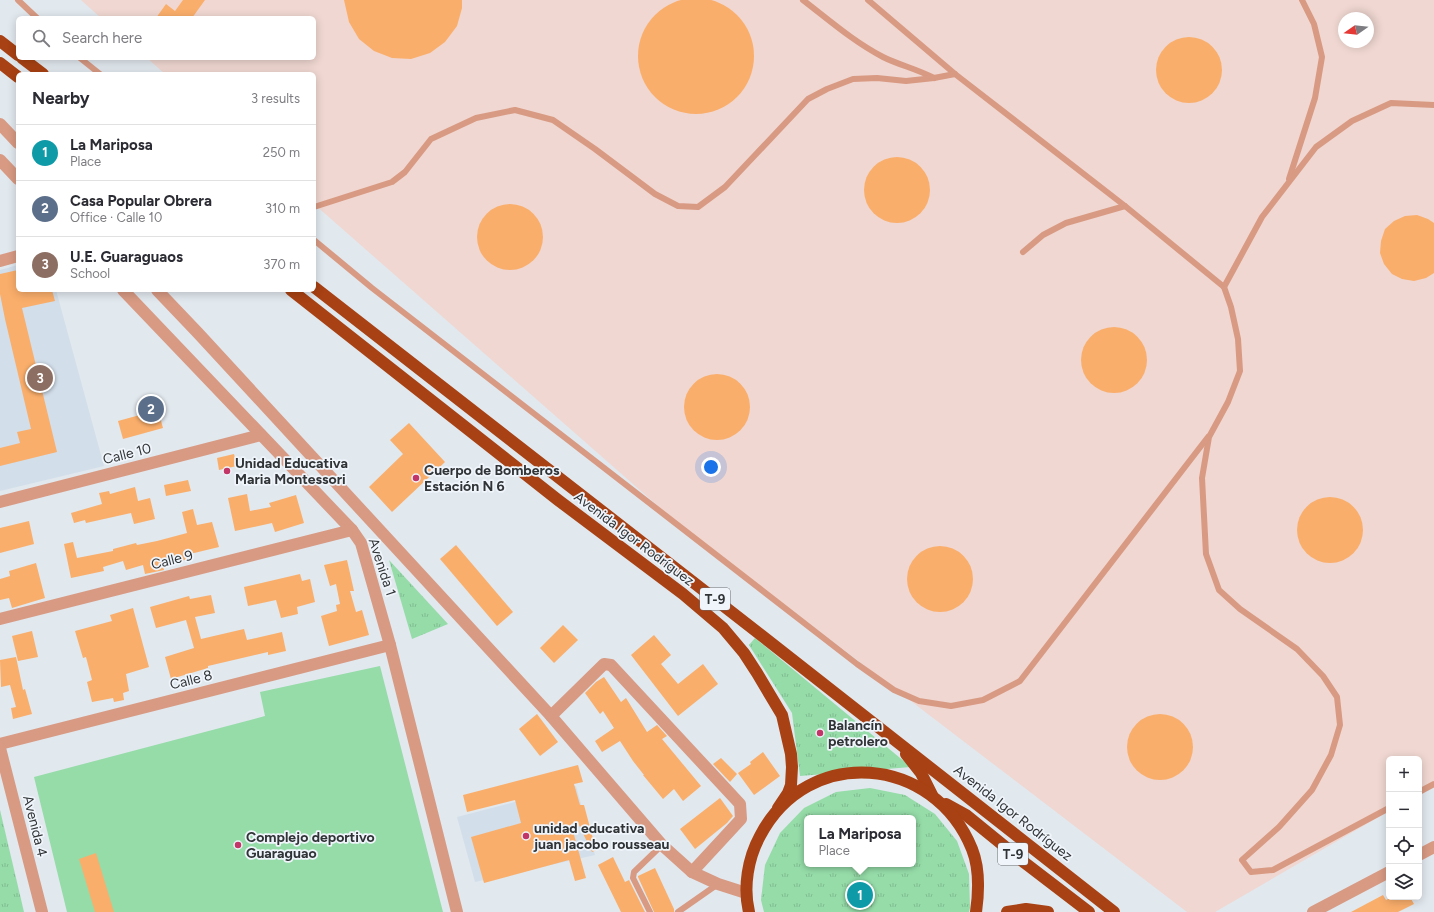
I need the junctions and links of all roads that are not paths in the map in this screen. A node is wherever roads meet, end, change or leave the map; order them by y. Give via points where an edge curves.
1 (18, 0) edge
2 (803, 0) edge
3 (868, 0) edge
4 (1302, 0) edge
5 (35, 16) edge
6 (0, 41) edge
7 (16, 53) edge
8 (25, 60) edge
9 (82, 60) edge
10 (0, 63) edge
11 (40, 72) edge
12 (98, 72) edge
13 (955, 74) junction
14 (16, 75) edge
15 (934, 78) junction
16 (1434, 105) edge
17 (0, 124) edge
18 (16, 141) edge
19 (0, 160) edge
20 (16, 177) edge
21 (1287, 184) junction
22 (316, 206) edge
23 (1125, 206) junction
24 (316, 242) edge
25 (1023, 252) dead end
26 (16, 257) edge
27 (0, 261) edge
28 (1224, 286) junction
29 (316, 289) edge
30 (125, 292) edge
31 (159, 292) edge
32 (294, 292) edge
33 (261, 435) junction
34 (1209, 437) junction
35 (0, 502) edge
36 (352, 530) junction
37 (0, 619) edge
38 (390, 645) junction
39 (551, 716) junction
40 (894, 738) junction
41 (0, 744) edge
42 (0, 748) edge
43 (1434, 784) edge
44 (1422, 790) edge
45 (934, 797) junction
46 (778, 808) junction
47 (1386, 810) edge
48 (662, 845) junction
49 (1434, 847) edge
50 (1422, 853) edge
51 (692, 872) junction
52 (1386, 874) edge
53 (718, 884) junction
54 (746, 894) junction
55 (42, 912) edge
56 (457, 912) edge
57 (650, 912) edge
58 (678, 912) edge
59 (749, 912) edge
60 (976, 912) edge
61 (1007, 912) edge
62 (1048, 912) edge
63 (1089, 912) edge
64 (1114, 912) edge
65 (1313, 912) edge

1 - 5 lane
2 - 15 lane via 850,36 883,57
3 - 13 lane
4 - 21 lane via 1314,24 1322,57 1315,98
6 - 7 highway
8 - 11 highway
9 - 12 lane
10 - 14 highway
13 - 15 lane
13 - 23 lane
15 - 22 lane via 906,81 853,79 808,99 725,187 698,207 678,206 655,194 553,120 515,110 476,118 432,139 405,172 392,182
16 - 21 lane via 1391,103 1352,121 1316,147
17 - 18 street
19 - 20 street
21 - 28 lane via 1262,217
23 - 25 lane via 1066,223 1043,235
23 - 28 lane
24 - 34 lane via 372,288 857,664 894,690 919,701 951,706 977,702 1020,681
26 - 27 street
28 - 34 lane via 1238,339 1240,371 1228,402
29 - 40 highway, Avenida Igor Rodríguez / T-9
30 - 33 street, Avenida 1
31 - 39 street
32 - 46 highway, Avenida Igor Rodríguez / T-9 via 723,628 744,653 770,692 782,716 792,767 791,785
33 - 35 street, Calle 10
33 - 36 street, Avenida 1
34 - 47 lane via 1202,478 1206,554 1219,590 1240,609 1298,648 1323,676 1336,697 1340,725 1331,755 1312,790 1279,826 1242,860 1251,872 1273,870
36 - 37 street, Calle 9
36 - 38 street, Avenida 1 via 361,543
38 - 41 street, Calle 8
38 - 56 street, Avenida 1
39 - 48 street
39 - 51 street via 604,664 611,665 740,804 741,819
40 - 45 highway, Avenida Igor Rodríguez / T-9 via 921,773
40 - 64 highway, Avenida Igor Rodríguez / T-9
42 - 55 street, Avenida 4
43 - 44 lane
45 - 46 highway, T-9 via 914,784 894,777 852,773 832,776 812,784 794,794
45 - 60 highway, T-9 via 955,819 972,851 978,879
45 - 63 highway, T-9 via 966,815
46 - 54 highway, T-9 via 756,843 749,863
48 - 51 street
48 - 57 lane via 634,872 633,878
49 - 50 street
51 - 53 street
52 - 65 street
53 - 54 street
53 - 58 lane
54 - 59 highway, T-9
61 - 62 highway via 1026,909

